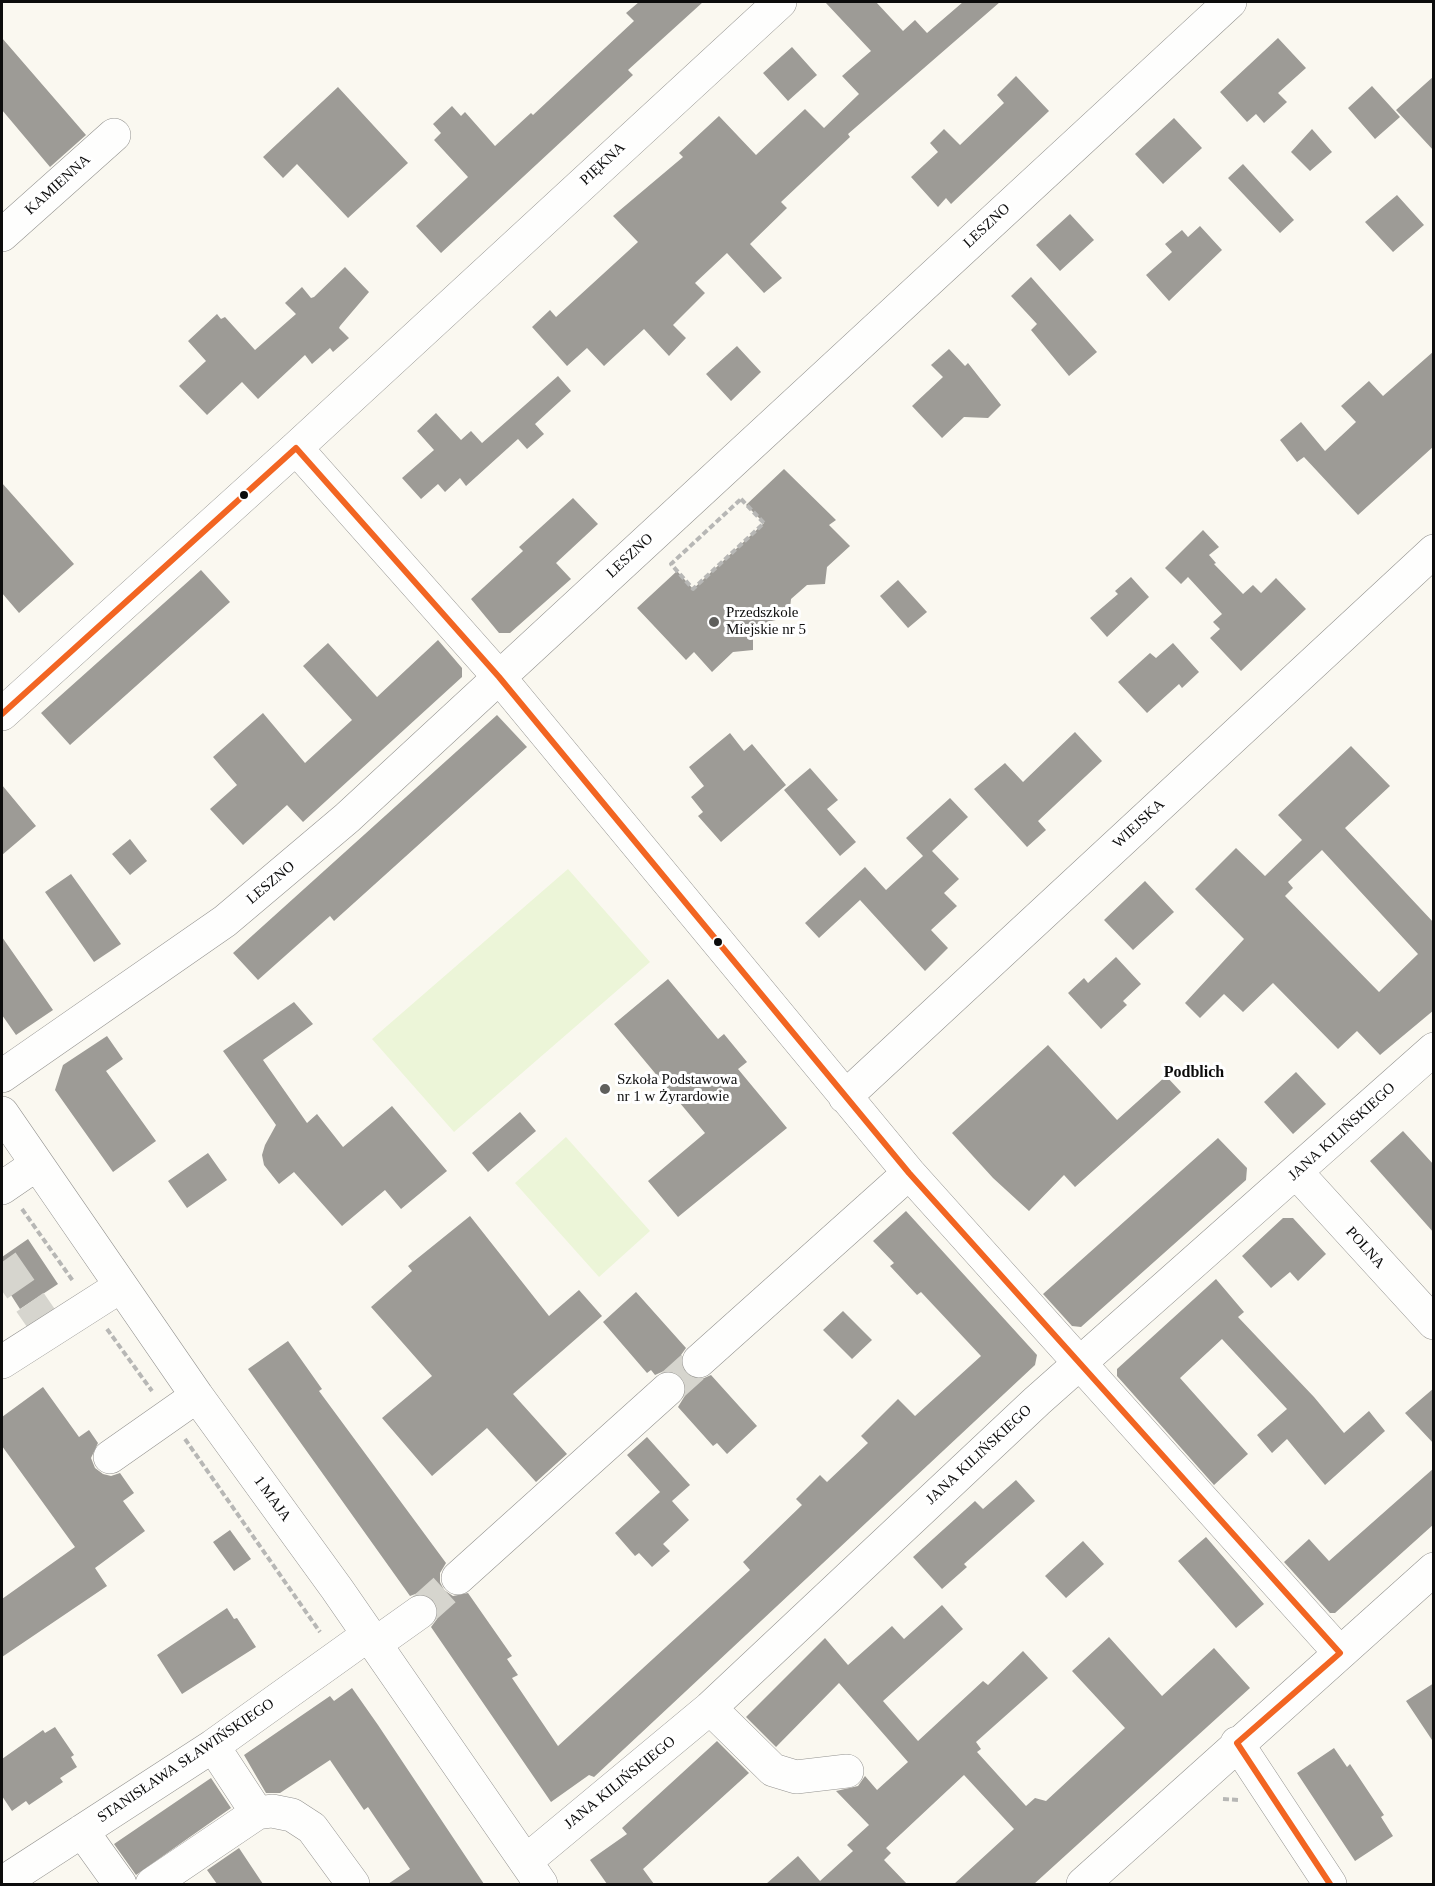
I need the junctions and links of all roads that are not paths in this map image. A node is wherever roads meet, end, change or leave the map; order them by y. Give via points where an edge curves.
1 (780, 2) edge
2 (1230, 2) edge
3 (114, 135) dead end
4 (2, 236) edge
5 (296, 448) junction
6 (1434, 551) edge
7 (499, 677) junction
8 (2, 714) edge
9 (1434, 1049) edge
10 (2, 1076) edge
11 (845, 1097) junction
12 (2, 1113) edge
13 (37, 1164) junction
14 (909, 1173) junction
15 (1297, 1173) junction
16 (4, 1187) edge
17 (121, 1286) junction
18 (1434, 1323) edge
19 (699, 1361) tunnel mouth
20 (2, 1362) edge
21 (1079, 1364) junction
22 (668, 1389) tunnel mouth
23 (197, 1396) junction
24 (110, 1457) dead end
25 (1434, 1569) edge
26 (458, 1578) tunnel mouth
27 (420, 1612) tunnel mouth
28 (371, 1639) junction
29 (1340, 1653) junction
30 (710, 1708) junction
31 (1237, 1743) junction
32 (213, 1746) junction
33 (846, 1771) dead end
34 (257, 1813) junction
35 (82, 1831) junction
36 (533, 1873) edge
37 (2, 1883) edge
38 (120, 1884) edge
39 (152, 1884) edge
40 (353, 1884) edge
41 (1083, 1884) edge
42 (1330, 1884) edge

1 - 5 street, PIĘKNA
2 - 7 street, LESZNO
3 - 4 street, KAMIENNA
5 - 7 street
5 - 8 street, PIĘKNA
6 - 11 street, WIEJSKA
7 - 10 street, LESZNO via 347,818 225,921
7 - 11 street
9 - 15 street, JANA KILIŃSKIEGO
11 - 14 street
12 - 13 street, 1 MAJA
13 - 16 street
13 - 17 street, 1 MAJA
14 - 19 street
14 - 21 street
15 - 18 street, POLNA
15 - 21 street, JANA KILIŃSKIEGO
17 - 20 street
17 - 23 street, 1 MAJA
21 - 29 street
21 - 30 street, JANA KILIŃSKIEGO
22 - 26 street
23 - 24 street
23 - 28 street, 1 MAJA
25 - 29 street
27 - 28 street, STANISŁAWA SŁAWIŃSKIEGO
28 - 32 street, STANISŁAWA SŁAWIŃSKIEGO
28 - 36 street, 1 MAJA
29 - 31 street
30 - 33 street via 773,1770 796,1776
30 - 36 street, JANA KILIŃSKIEGO
31 - 41 street
31 - 42 street
32 - 34 street
32 - 35 street, STANISŁAWA SŁAWIŃSKIEGO
34 - 39 street
34 - 40 street via 292,1815 312,1828
35 - 37 street, STANISŁAWA SŁAWIŃSKIEGO
35 - 38 street

